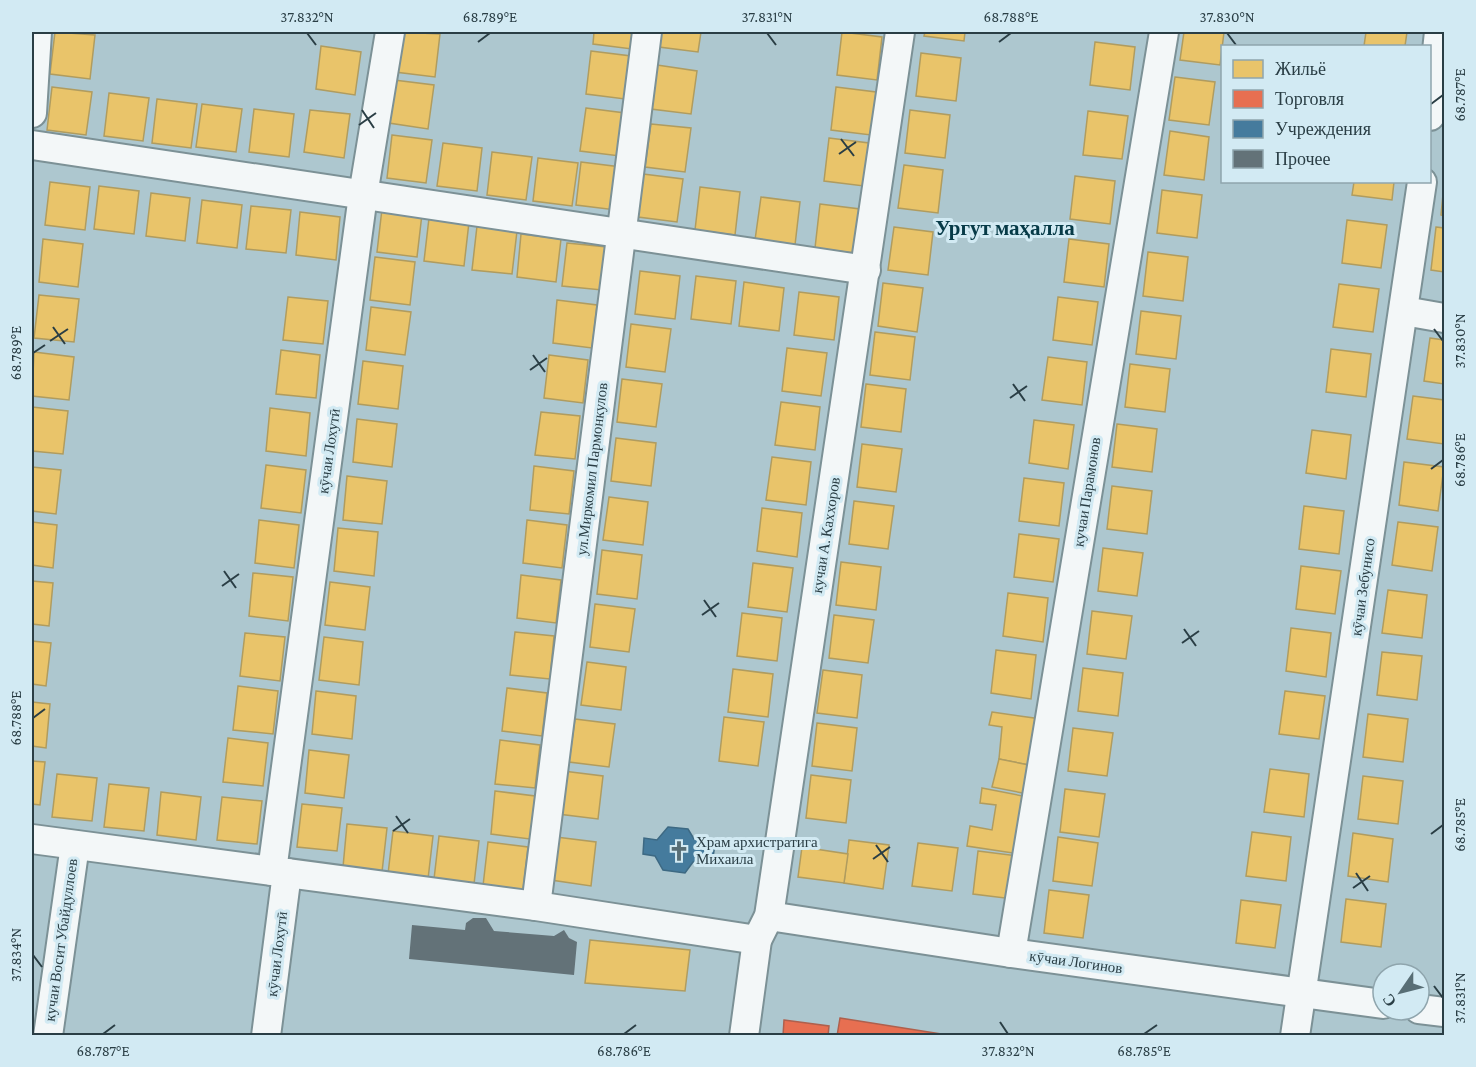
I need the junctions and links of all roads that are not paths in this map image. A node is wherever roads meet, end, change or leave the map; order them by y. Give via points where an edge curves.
1 (38, 32) edge
2 (390, 32) edge
3 (647, 32) edge
4 (900, 32) edge
5 (1164, 32) edge
6 (1439, 32) edge
7 (1439, 82) edge
8 (32, 96) edge
9 (1431, 112) edge
10 (32, 145) edge
11 (1422, 183) edge
12 (363, 195) junction
13 (622, 232) junction
14 (866, 270) junction
15 (1404, 311) junction
16 (1444, 318) edge
17 (32, 839) edge
18 (75, 845) junction
19 (280, 872) junction
20 (536, 906) junction
21 (763, 928) junction
22 (1011, 953) junction
23 (1303, 993) junction
24 (1371, 1002) edge
25 (48, 1035) edge
26 (266, 1035) edge
27 (744, 1035) edge
28 (1295, 1035) edge

1 - 8 street
2 - 12 street, кӯчаи Лохутӣ
3 - 13 street, ул.Миркомил Пармонкулов
4 - 14 street, кучаи А. Каххоров
5 - 22 street, кучаи Парамонов
6 - 7 street
7 - 9 street
10 - 12 street
11 - 15 street, кӯчаи Зебунисо
12 - 13 street
12 - 19 street, кӯчаи Лохутӣ
13 - 14 street
13 - 20 street, ул.Миркомил Пармонкулов
14 - 21 street, кучаи А. Каххоров
15 - 16 street
15 - 23 street, кӯчаи Зебунисо
17 - 18 street, кучаи Восит Убайдуллоев
18 - 19 street, кучаи Восит Убайдуллоев
18 - 25 street, кучаи Восит Убайдуллоев
19 - 20 street, кучаи Восит Убайдуллоев
19 - 26 street, кӯчаи Лохутӣ
20 - 21 street, кӯчаи Логинов
21 - 22 street, кӯчаи Логинов
21 - 27 street, кучаи А. Каххоров
22 - 23 street, кӯчаи Логинов
23 - 24 street, кӯчаи Логинов
23 - 28 street, кӯчаи Зебунисо

